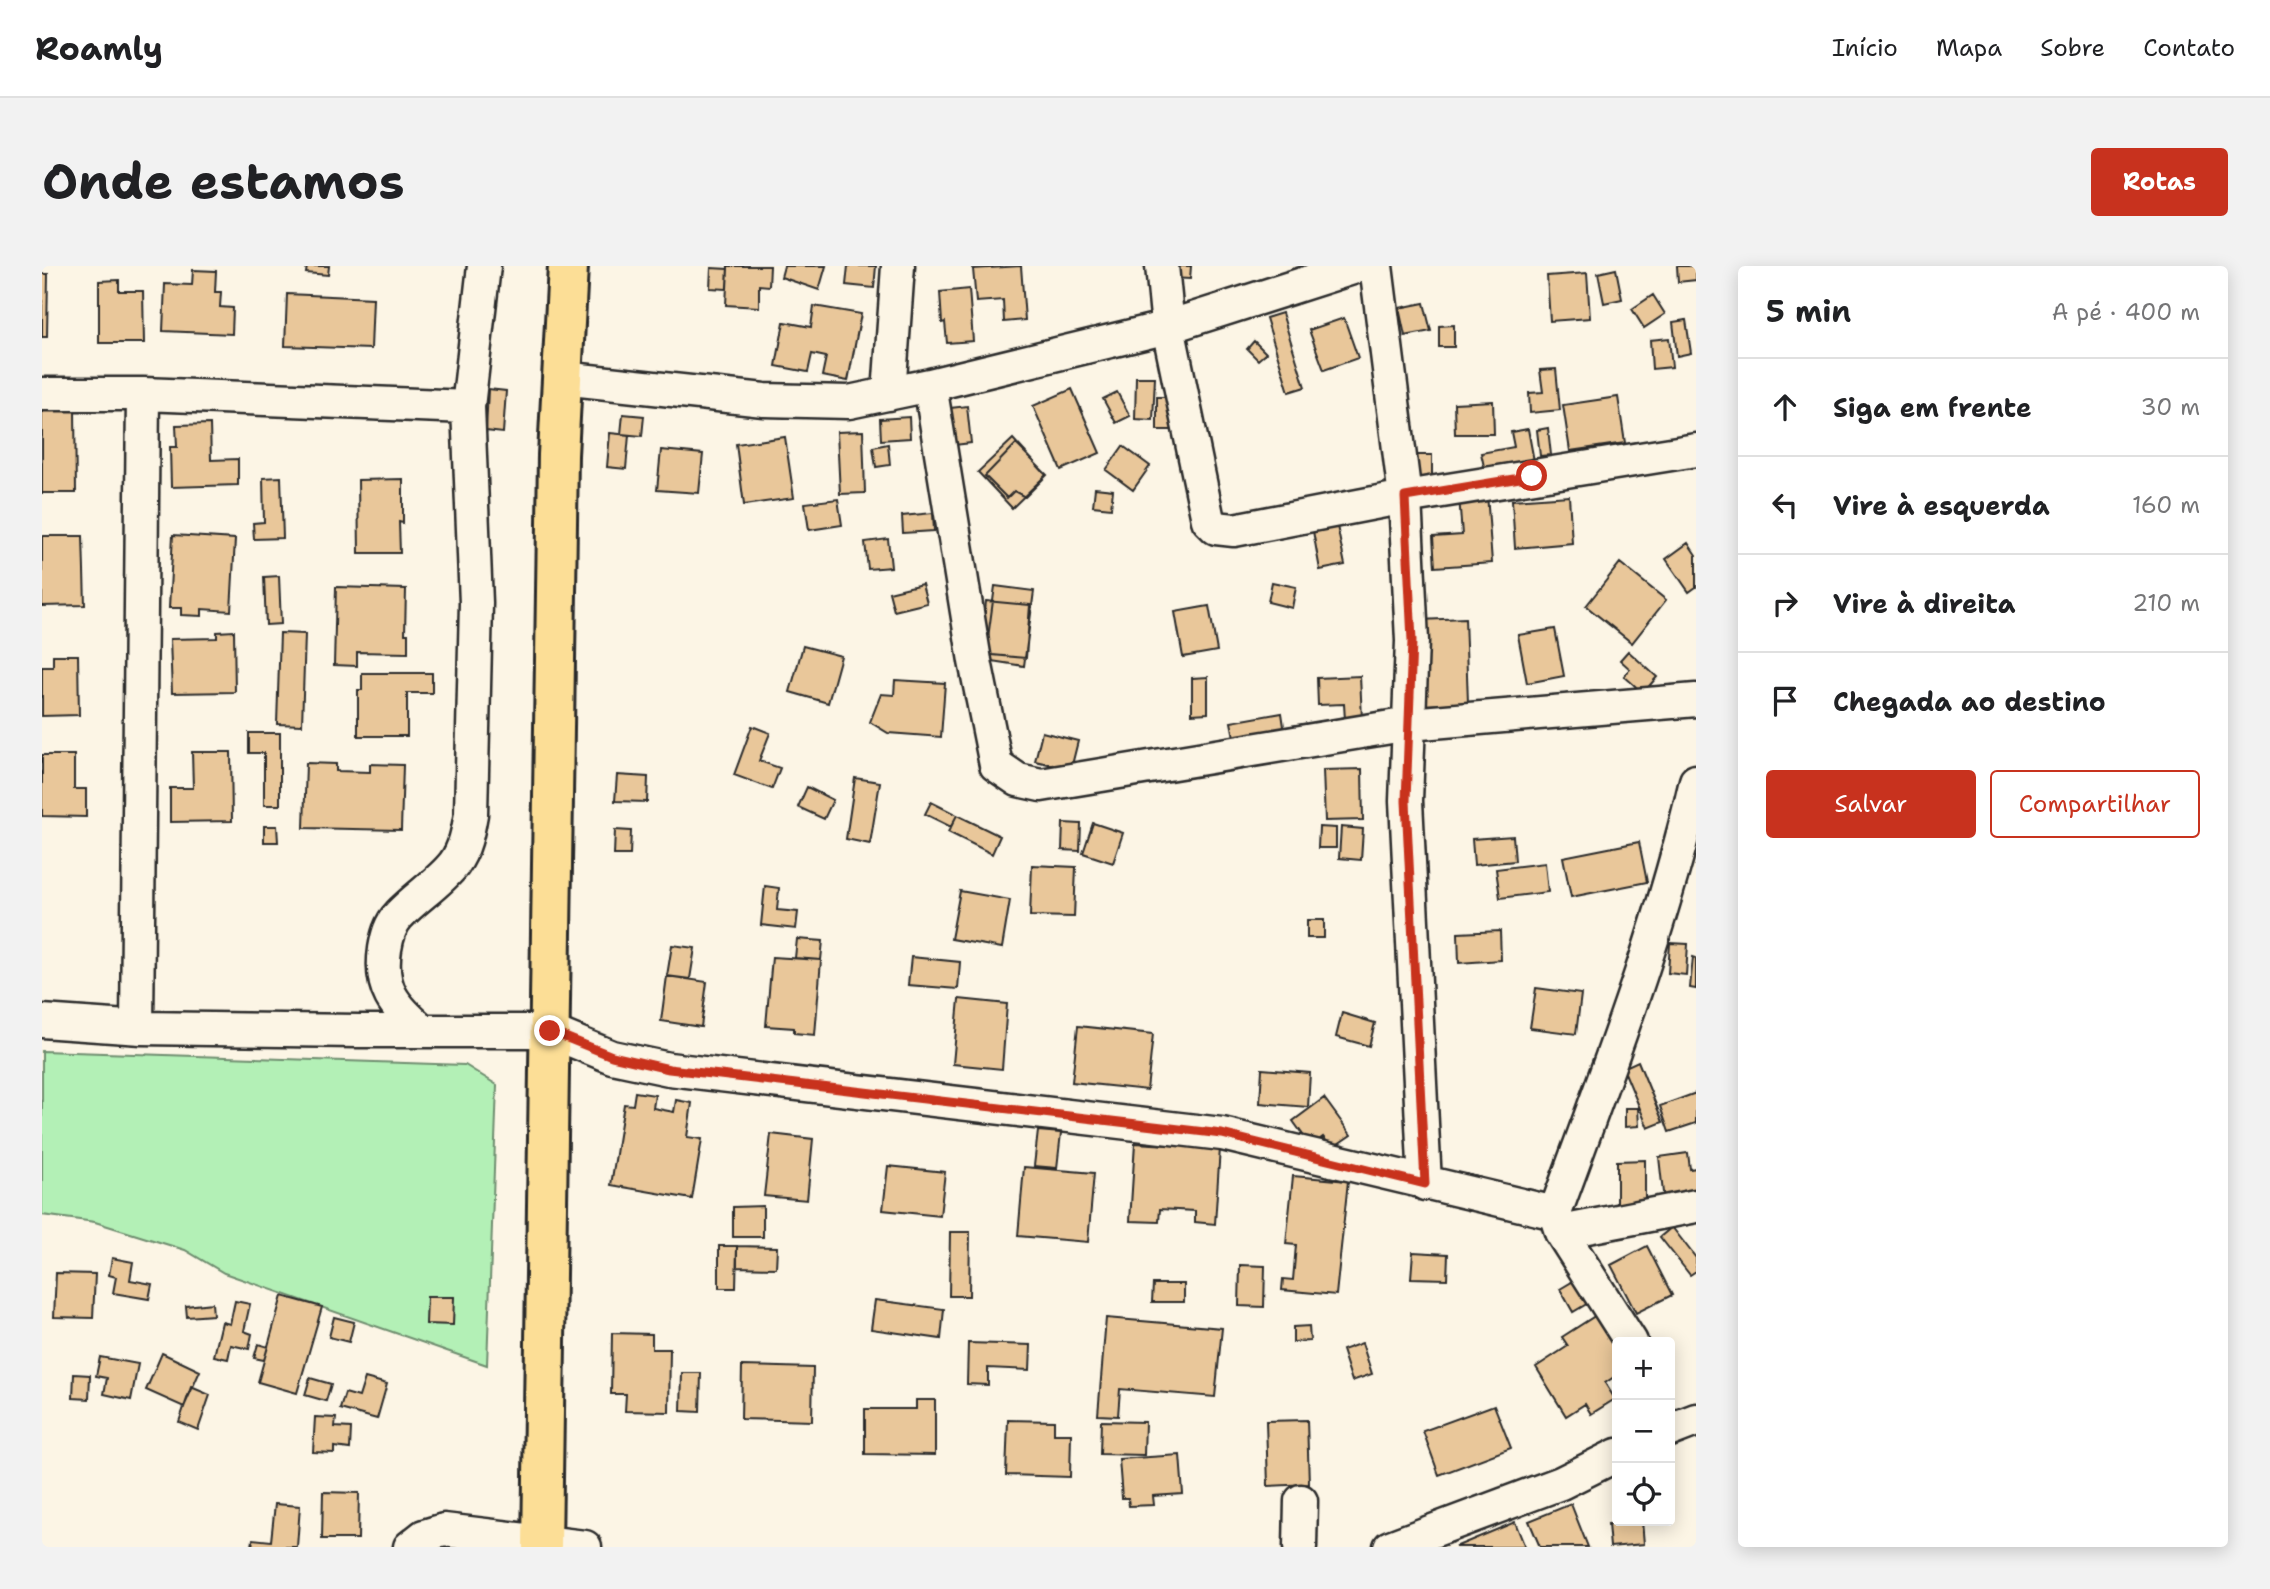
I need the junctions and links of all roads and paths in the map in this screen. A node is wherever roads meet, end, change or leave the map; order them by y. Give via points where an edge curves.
1 (484, 266) edge
2 (569, 266) edge
3 (898, 266) edge
4 (1162, 266) edge
5 (1357, 267) edge
6 (1168, 327) junction
7 (562, 378) junction
8 (930, 385) junction
9 (42, 394) edge
10 (143, 394) junction
11 (889, 394) junction
12 (468, 407) junction
13 (1696, 450) edge
14 (1405, 497) junction
15 (1696, 700) edge
16 (1409, 724) junction
17 (1696, 781) edge
18 (1688, 852) edge
19 (42, 1021) edge
20 (137, 1027) junction
21 (423, 1031) junction
22 (550, 1031) junction
23 (1425, 1184) junction
24 (1696, 1206) edge
25 (1558, 1223) junction
26 (1627, 1337) edge
27 (1612, 1458) edge
28 (1301, 1501) dead end
29 (542, 1545) edge
30 (410, 1547) edge
31 (585, 1547) edge
32 (1300, 1547) edge
33 (1390, 1547) edge

1 - 12 street
2 - 7 highway
3 - 11 street
4 - 6 street
5 - 6 street
5 - 14 street
6 - 8 street
6 - 14 street via 1208,520 1216,528 1234,530
7 - 11 street via 807,403 849,402
7 - 22 highway
8 - 11 street
8 - 16 street via 996,765 1018,780 1041,785
9 - 10 street
10 - 12 street
10 - 20 street
12 - 21 street via 476,603 471,814 465,842 453,864 397,916 383,957 383,982 407,1017
13 - 14 street
14 - 16 street via 1412,641
15 - 16 street
16 - 23 street via 1406,801
17 - 18 street
18 - 25 street
19 - 20 street
20 - 21 street
21 - 22 street
22 - 23 street via 612,1056 669,1069 1222,1134
22 - 29 highway
23 - 25 street
24 - 25 street
25 - 26 street
27 - 33 street via 1561,1483
28 - 32 street
29 - 30 street via 444,1530 424,1536
29 - 31 street

